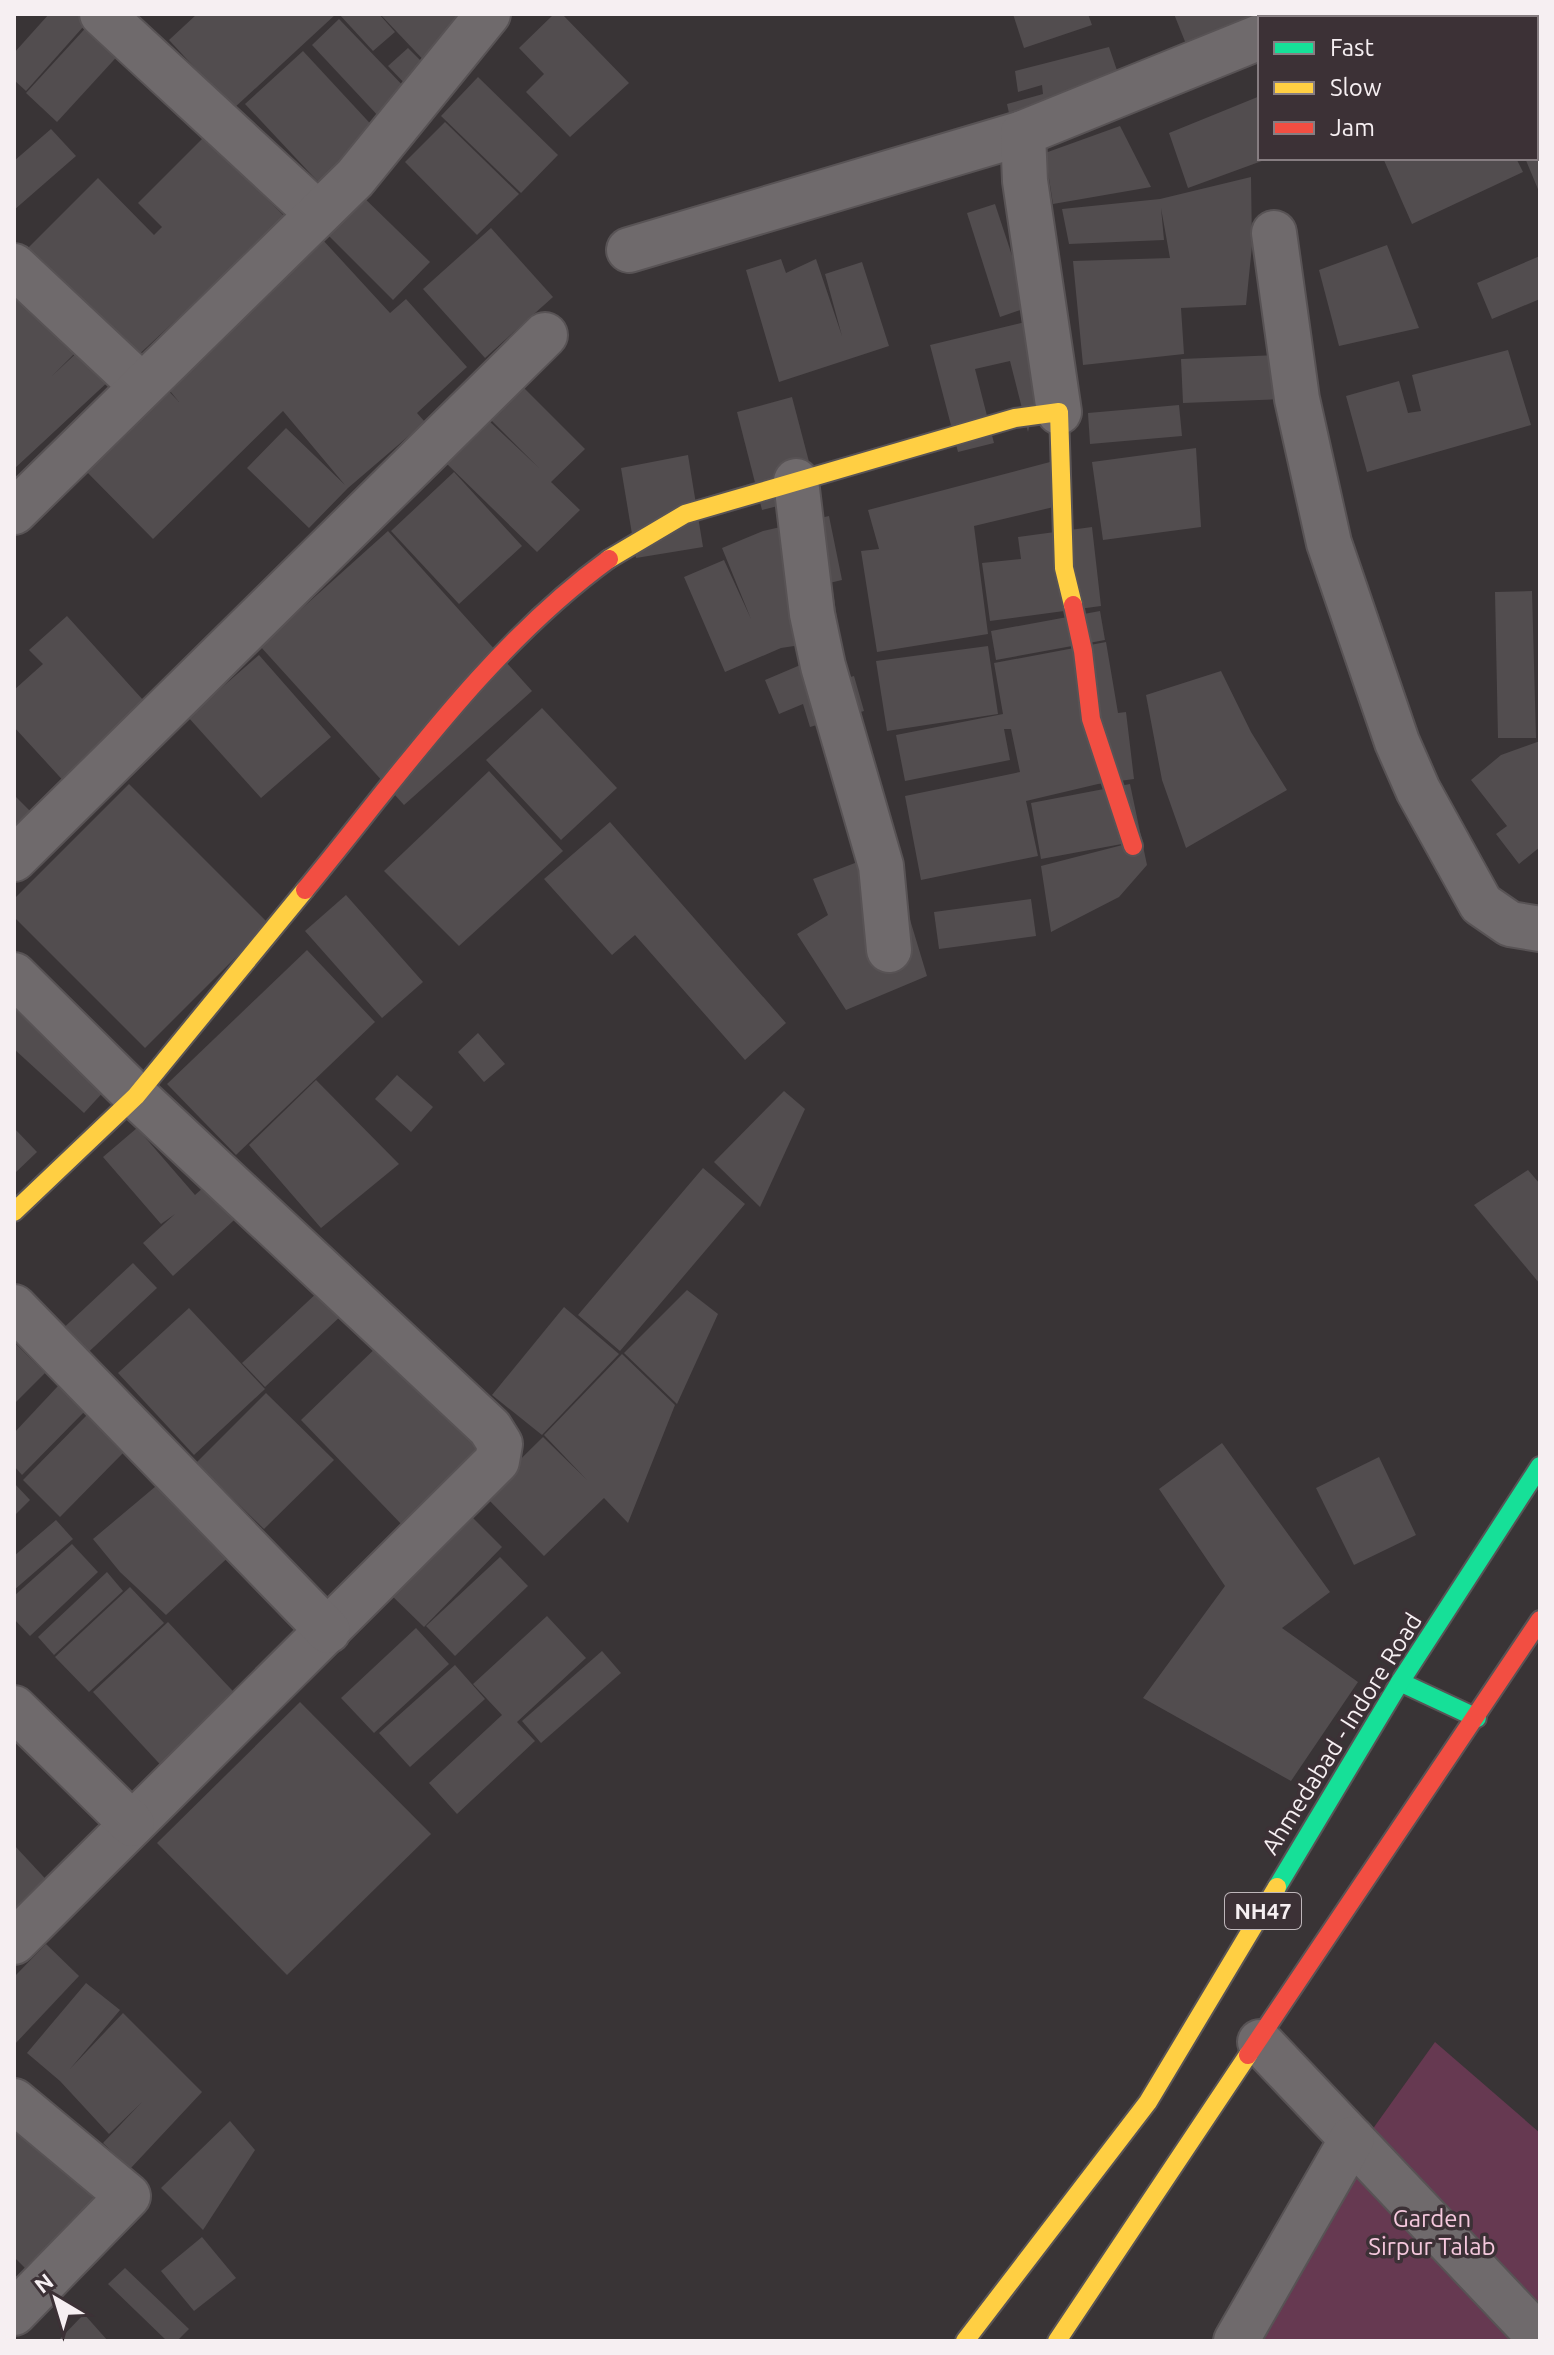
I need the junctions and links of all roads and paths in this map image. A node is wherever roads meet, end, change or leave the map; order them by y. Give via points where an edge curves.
1 (488, 14) edge
2 (106, 15) edge
3 (1258, 38) edge
4 (1023, 133) junction
5 (317, 213) junction
6 (1274, 233) dead end
7 (629, 250) dead end
8 (14, 266) edge
9 (545, 335) dead end
10 (142, 386) junction
11 (1059, 412) junction
12 (796, 481) junction
13 (14, 512) edge
14 (1133, 846) dead end
15 (14, 859) edge
16 (1540, 929) edge
17 (889, 950) dead end
18 (14, 975) edge
19 (136, 1096) junction
20 (14, 1212) edge
21 (14, 1307) edge
22 (1540, 1466) edge
23 (1540, 1620) edge
24 (328, 1631) junction
25 (1400, 1682) junction
26 (14, 1708) edge
27 (1477, 1718) junction
28 (132, 1824) junction
29 (14, 1942) edge
30 (1260, 2042) junction
31 (14, 2101) edge
32 (1352, 2139) junction
33 (14, 2313) edge
34 (1540, 2338) edge
35 (965, 2341) edge
36 (1057, 2341) edge
37 (1236, 2341) edge

1 - 5 street via 355,178
2 - 5 street
3 - 4 street
4 - 7 street
4 - 11 street via 1025,181
5 - 10 street
6 - 16 street via 1297,399 1329,543 1397,742 1481,904 1510,924
8 - 10 street
9 - 15 street
10 - 13 street
11 - 12 main road via 1015,418
11 - 14 main road via 1064,568 1083,651 1091,719
12 - 17 street via 812,614 881,866
12 - 19 main road via 652,528 597,567 528,628 468,692
18 - 19 street
19 - 20 main road
19 - 24 street via 490,1428 500,1444 497,1461
21 - 24 street
22 - 25 main road, Ahmedabad - Indore Road / NH47
23 - 27 main road, NH47
24 - 28 street
25 - 27 main road
25 - 35 main road, Ahmedabad - Indore Road / NH47 via 1148,2102
26 - 28 street
27 - 30 main road, NH47
28 - 29 street
30 - 32 street
30 - 36 main road, NH47
31 - 33 street via 128,2196
32 - 34 street
32 - 37 street

